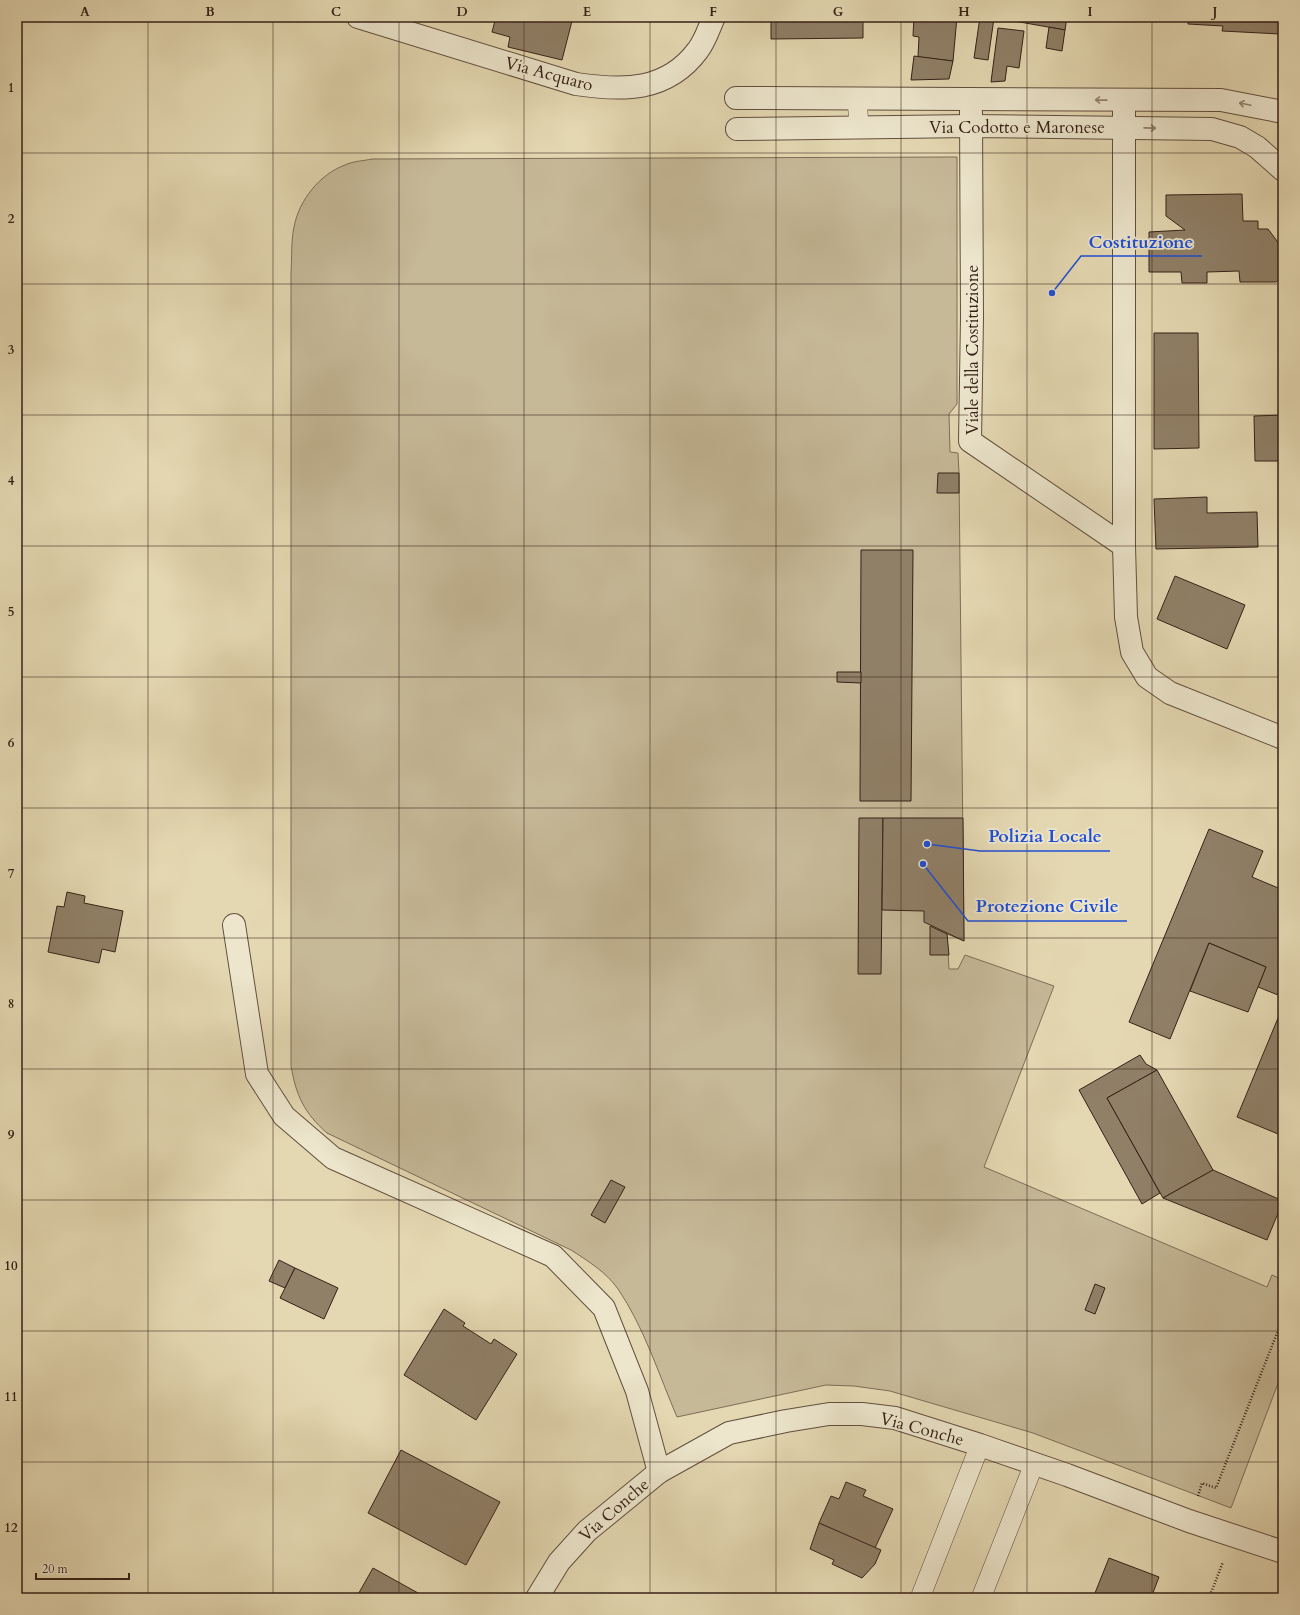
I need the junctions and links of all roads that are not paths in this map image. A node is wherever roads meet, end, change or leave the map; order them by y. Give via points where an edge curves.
1 (358, 17) edge
2 (714, 17) edge
3 (736, 98) dead end
4 (857, 98) junction
5 (970, 98) junction
6 (1124, 100) junction
7 (1283, 112) edge
8 (859, 126) junction
9 (971, 126) junction
10 (1124, 128) junction
11 (737, 129) dead end
12 (1283, 170) edge
13 (1124, 546) junction
14 (1283, 738) edge
15 (234, 925) dead end
16 (980, 1445) junction
17 (1034, 1464) junction
18 (659, 1472) junction
19 (1283, 1552) edge
20 (537, 1598) edge
21 (920, 1598) edge
22 (981, 1598) edge

1 - 2 street, Via Acquaro via 576,84 609,89 637,87 660,80 682,69 699,49
3 - 4 street, Via Codotto e Maronese
4 - 5 street, Via Codotto e Maronese
4 - 8 lane
6 -> 5 street, Via Codotto e Maronese
5 - 9 street, Viale della Costituzione
7 -> 6 street, Via Codotto e Maronese via 1221,100
6 - 10 street
8 - 9 street, Via Codotto e Maronese
8 - 11 street, Via Codotto e Maronese
9 - 10 street, Via Codotto e Maronese
9 - 13 street, Viale della Costituzione via 970,441
10 -> 12 street, Via Codotto e Maronese via 1212,129 1240,137 1257,147
10 - 13 street
13 - 14 street via 1126,617 1132,652 1147,677 1170,694
15 - 18 street via 257,1074 284,1116 333,1158 553,1256 604,1308 637,1391
16 - 17 street, Via Conche
16 - 18 street, Via Conche via 895,1418 830,1414 729,1434
16 - 21 lane
17 - 19 street, Via Conche via 1189,1521
17 - 22 lane
18 - 20 street, Via Conche via 587,1531 559,1562

